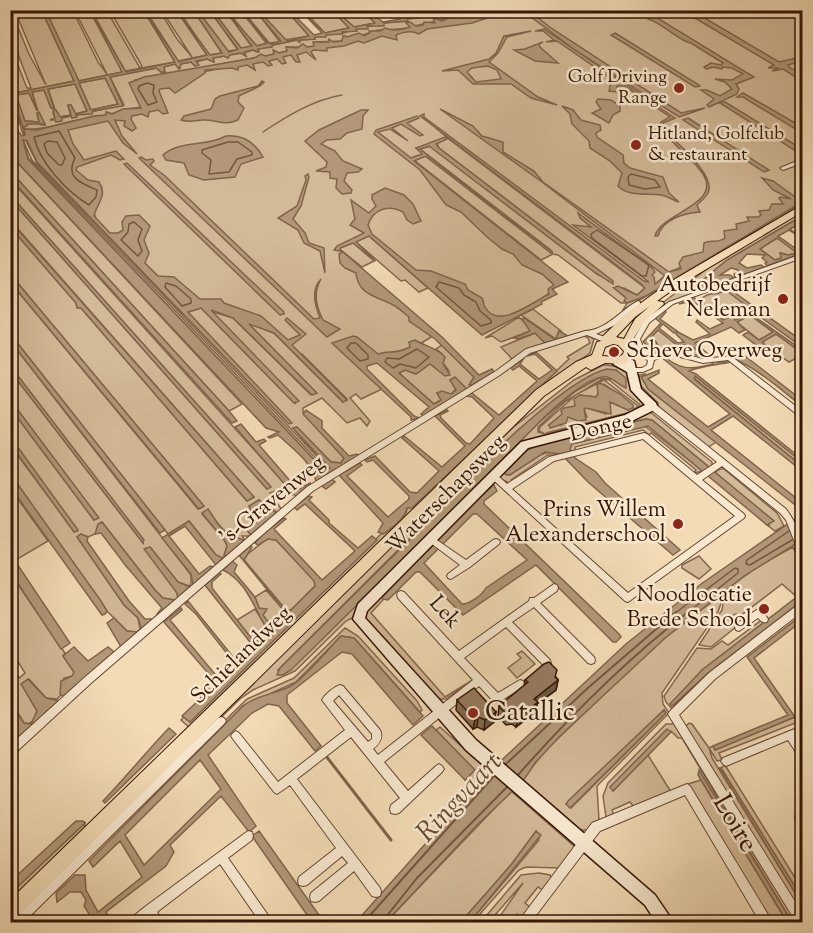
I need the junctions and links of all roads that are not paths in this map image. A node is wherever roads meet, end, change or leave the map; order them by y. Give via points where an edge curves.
1 (802, 161) edge
2 (783, 168) dead end
3 (802, 208) edge
4 (802, 256) edge
5 (702, 269) junction
6 (638, 303) dead end
7 (611, 351) junction
8 (656, 356) junction
9 (583, 367) junction
10 (652, 406) junction
11 (802, 414) edge
12 (722, 462) junction
13 (493, 476) junction
14 (700, 477) junction
15 (507, 488) junction
16 (436, 542) junction
17 (496, 542) dead end
18 (801, 547) edge
19 (467, 565) junction
20 (451, 576) dead end
21 (554, 588) dead end
22 (401, 595) dead end
23 (533, 602) junction
24 (802, 607) edge
25 (764, 619) dead end
26 (506, 622) junction
27 (739, 627) dead end
28 (458, 657) junction
29 (591, 660) dead end
30 (547, 663) edge
31 (479, 681) junction
32 (520, 684) dead end
33 (440, 711) junction
34 (221, 721) dead end
35 (802, 730) edge
36 (351, 731) junction
37 (790, 735) junction
38 (236, 736) dead end
39 (367, 749) junction
40 (10, 752) edge
41 (802, 754) edge
42 (376, 761) junction
43 (726, 761) dead end
44 (439, 769) dead end
45 (290, 778) junction
46 (407, 798) junction
47 (395, 809) dead end
48 (248, 836) dead end
49 (583, 842) junction
50 (343, 849) junction
51 (221, 857) junction
52 (355, 864) junction
53 (303, 881) dead end
54 (376, 892) dead end
55 (315, 897) dead end
56 (150, 910) junction
57 (10, 912) edge
58 (17, 922) edge
59 (135, 922) edge
60 (158, 922) edge
61 (266, 922) edge
62 (525, 922) edge
63 (665, 922) edge
64 (766, 922) edge
65 (802, 922) edge

1 - 2 street
3 - 5 main road, Schielandweg
4 - 8 street via 670,303 646,322 637,341
5 - 7 main road, Schielandweg via 642,319 629,338
5 - 7 main road, Schielandweg via 674,284 626,321
6 - 7 street, 's-Gravenweg via 613,323
7 - 8 street, 's-Gravenweg via 647,369
7 - 9 main road, Schielandweg
7 - 9 main road, Schielandweg via 592,355
7 - 10 street via 636,390
7 - 40 street, 's-Gravenweg via 528,351 324,480 87,681
8 - 11 street via 669,352 703,361 729,358
9 - 57 main road, Schielandweg via 540,393
10 - 12 street
10 - 13 street, Waterschapsweg via 628,418 530,442
12 - 14 street
12 - 18 street via 783,511
13 - 15 street
13 - 16 street, Waterschapsweg
14 - 15 street, Donge via 644,436 552,459
14 - 15 street, Donge via 741,516 628,598
16 - 19 street
16 - 33 street, Waterschapsweg via 362,608 359,619
17 - 19 street
19 - 20 street
21 - 23 street, Lek
22 - 28 street, Lek
23 - 26 street, Lek
23 - 29 street
24 - 65 street via 711,676 673,714
25 - 27 street via 758,613
26 - 28 street, Lek
26 - 30 street
28 - 31 street, Lek
31 - 32 street, Lek via 497,699
31 - 33 street
33 - 42 street
33 - 49 street via 489,761
34 - 58 street
35 - 37 street
36 - 39 street
36 - 39 street via 327,700 340,689 377,733 376,741
36 - 45 street
37 - 41 street
37 - 43 street
38 - 45 street via 277,789
39 - 42 street
42 - 46 street
44 - 46 street
45 - 50 street
46 - 47 street
48 - 51 street
49 - 62 street
49 - 63 street via 650,900
49 - 64 street, Loire via 596,827 687,789
50 - 52 street
50 - 53 street
51 - 56 street
51 - 61 street
52 - 54 street
52 - 55 street
56 - 59 street
56 - 60 street

